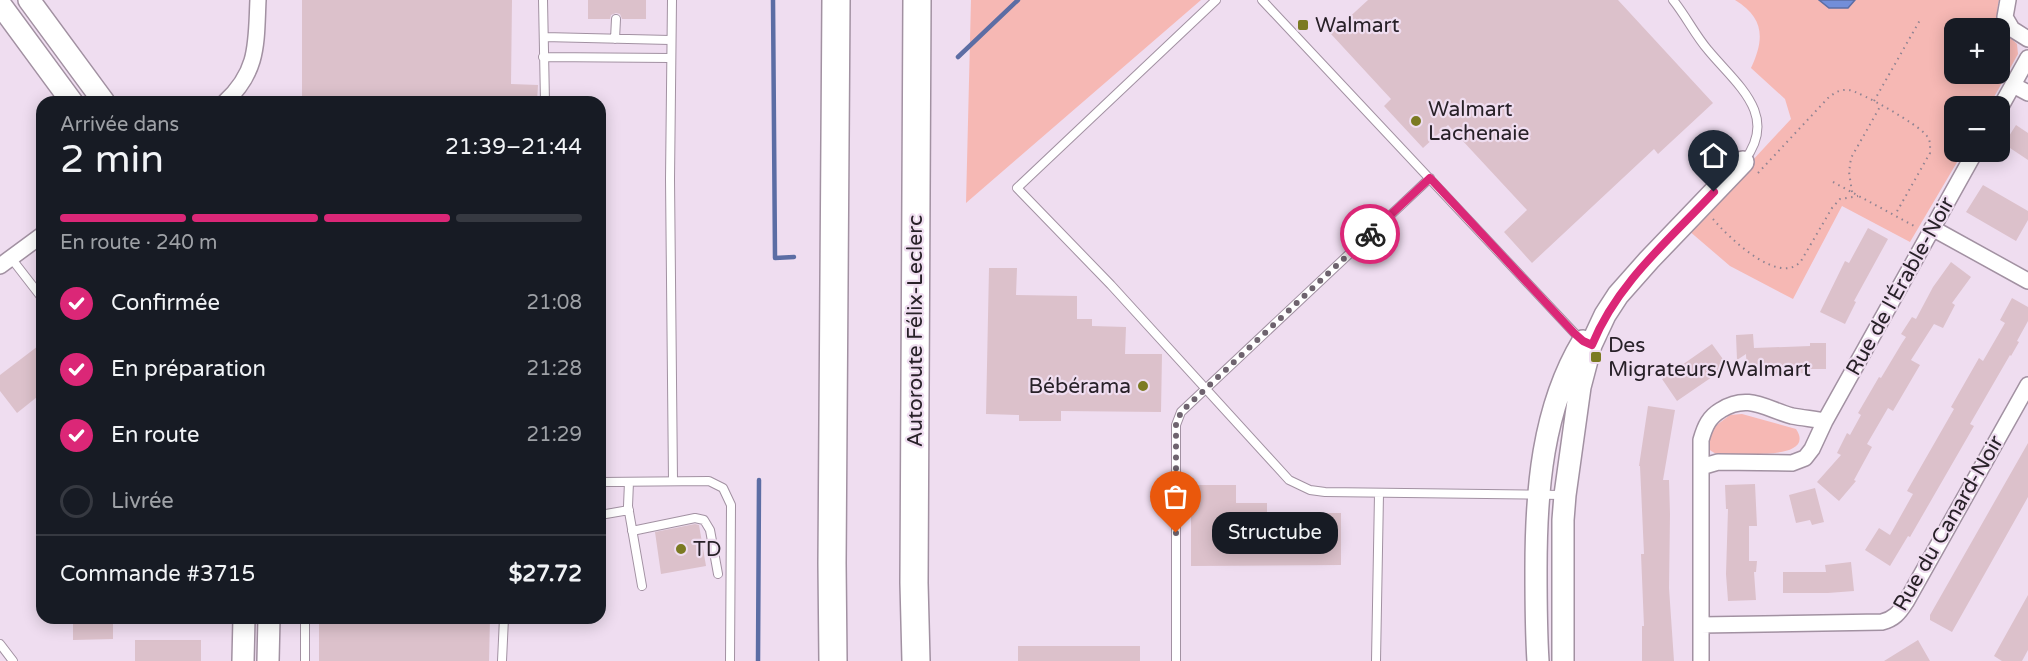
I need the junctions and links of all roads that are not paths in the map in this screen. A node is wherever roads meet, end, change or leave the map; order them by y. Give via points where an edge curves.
1 (29, 0) edge
2 (258, 0) edge
3 (543, 0) edge
4 (672, 0) edge
5 (836, 0) edge
6 (918, 0) edge
7 (1216, 0) edge
8 (1262, 0) edge
9 (1673, 0) edge
10 (2008, 0) edge
11 (0, 4) edge
12 (616, 19) dead end
13 (544, 37) junction
14 (615, 39) junction
15 (2028, 39) edge
16 (670, 40) junction
17 (543, 57) junction
18 (670, 58) junction
19 (2028, 58) edge
20 (2013, 85) junction
21 (2028, 93) edge
22 (68, 96) edge
23 (100, 96) edge
24 (232, 96) edge
25 (544, 96) edge
26 (2007, 96) edge
27 (1969, 162) edge
28 (1750, 168) joint
29 (1430, 178) junction
30 (1930, 231) junction
31 (36, 239) edge
32 (5, 262) edge
33 (2028, 281) edge
34 (36, 292) edge
35 (1587, 343) junction
36 (2028, 385) edge
37 (1205, 388) junction
38 (1825, 421) junction
39 (1701, 467) junction
40 (673, 481) junction
41 (606, 482) edge
42 (628, 482) junction
43 (1538, 493) junction
44 (1379, 494) junction
45 (1565, 495) junction
46 (629, 510) junction
47 (606, 514) edge
48 (632, 531) junction
49 (718, 574) dead end
50 (642, 586) dead end
51 (244, 624) edge
52 (269, 624) edge
53 (305, 624) edge
54 (504, 624) edge
55 (1701, 625) junction
56 (0, 644) edge
57 (14, 661) edge
58 (243, 661) edge
59 (268, 661) edge
60 (305, 661) edge
61 (502, 661) edge
62 (730, 661) edge
63 (833, 661) edge
64 (916, 661) edge
65 (1176, 661) edge
66 (1376, 661) edge
67 (1538, 661) edge
68 (1563, 661) edge
69 (1701, 661) edge

1 - 23 street
2 - 24 street via 256,47 249,73
3 - 13 lane
4 - 16 lane
5 - 63 highway
6 - 64 highway, Autoroute Félix-Leclerc
7 - 37 lane via 1017,188
8 - 29 lane
9 - 28 lane via 1707,49 1743,89 1753,108 1758,122
10 - 15 street via 2005,17 2012,29
11 - 22 street
12 - 14 lane
13 - 14 lane
13 - 17 lane
14 - 16 lane
16 - 18 lane
17 - 18 lane
17 - 25 lane
18 - 40 lane
19 - 20 street
20 - 21 street
20 - 26 street
27 - 30 street, Rue de l'Érable-Noir
28 - 35 street via 1700,207 1649,260
29 - 35 lane
29 - 37 lane
30 - 33 street
30 - 38 street, Rue de l'Érable-Noir
31 - 32 street
32 - 34 lane
35 - 43 street via 1567,372 1555,406
35 - 45 street
36 - 55 street, Rue du Canard-Noir via 1906,602 1890,620
37 - 44 lane via 1289,480 1310,490
37 - 65 lane via 1181,412 1176,425
38 - 39 street, Rue de l'Érable-Noir via 1805,458 1792,463 1718,462
38 - 39 street via 1744,401 1731,404 1705,424
39 - 55 street
40 - 42 lane
40 - 62 lane via 709,481 723,488 731,505
41 - 42 lane
42 - 46 lane
43 - 44 lane
43 - 45 lane
43 - 67 street
44 - 66 lane
45 - 68 street
46 - 47 lane
46 - 48 lane
48 - 49 lane via 695,518 704,520 710,530
48 - 50 lane
51 - 58 street
52 - 59 street
53 - 60 lane
54 - 61 lane
55 - 69 street
56 - 57 lane

